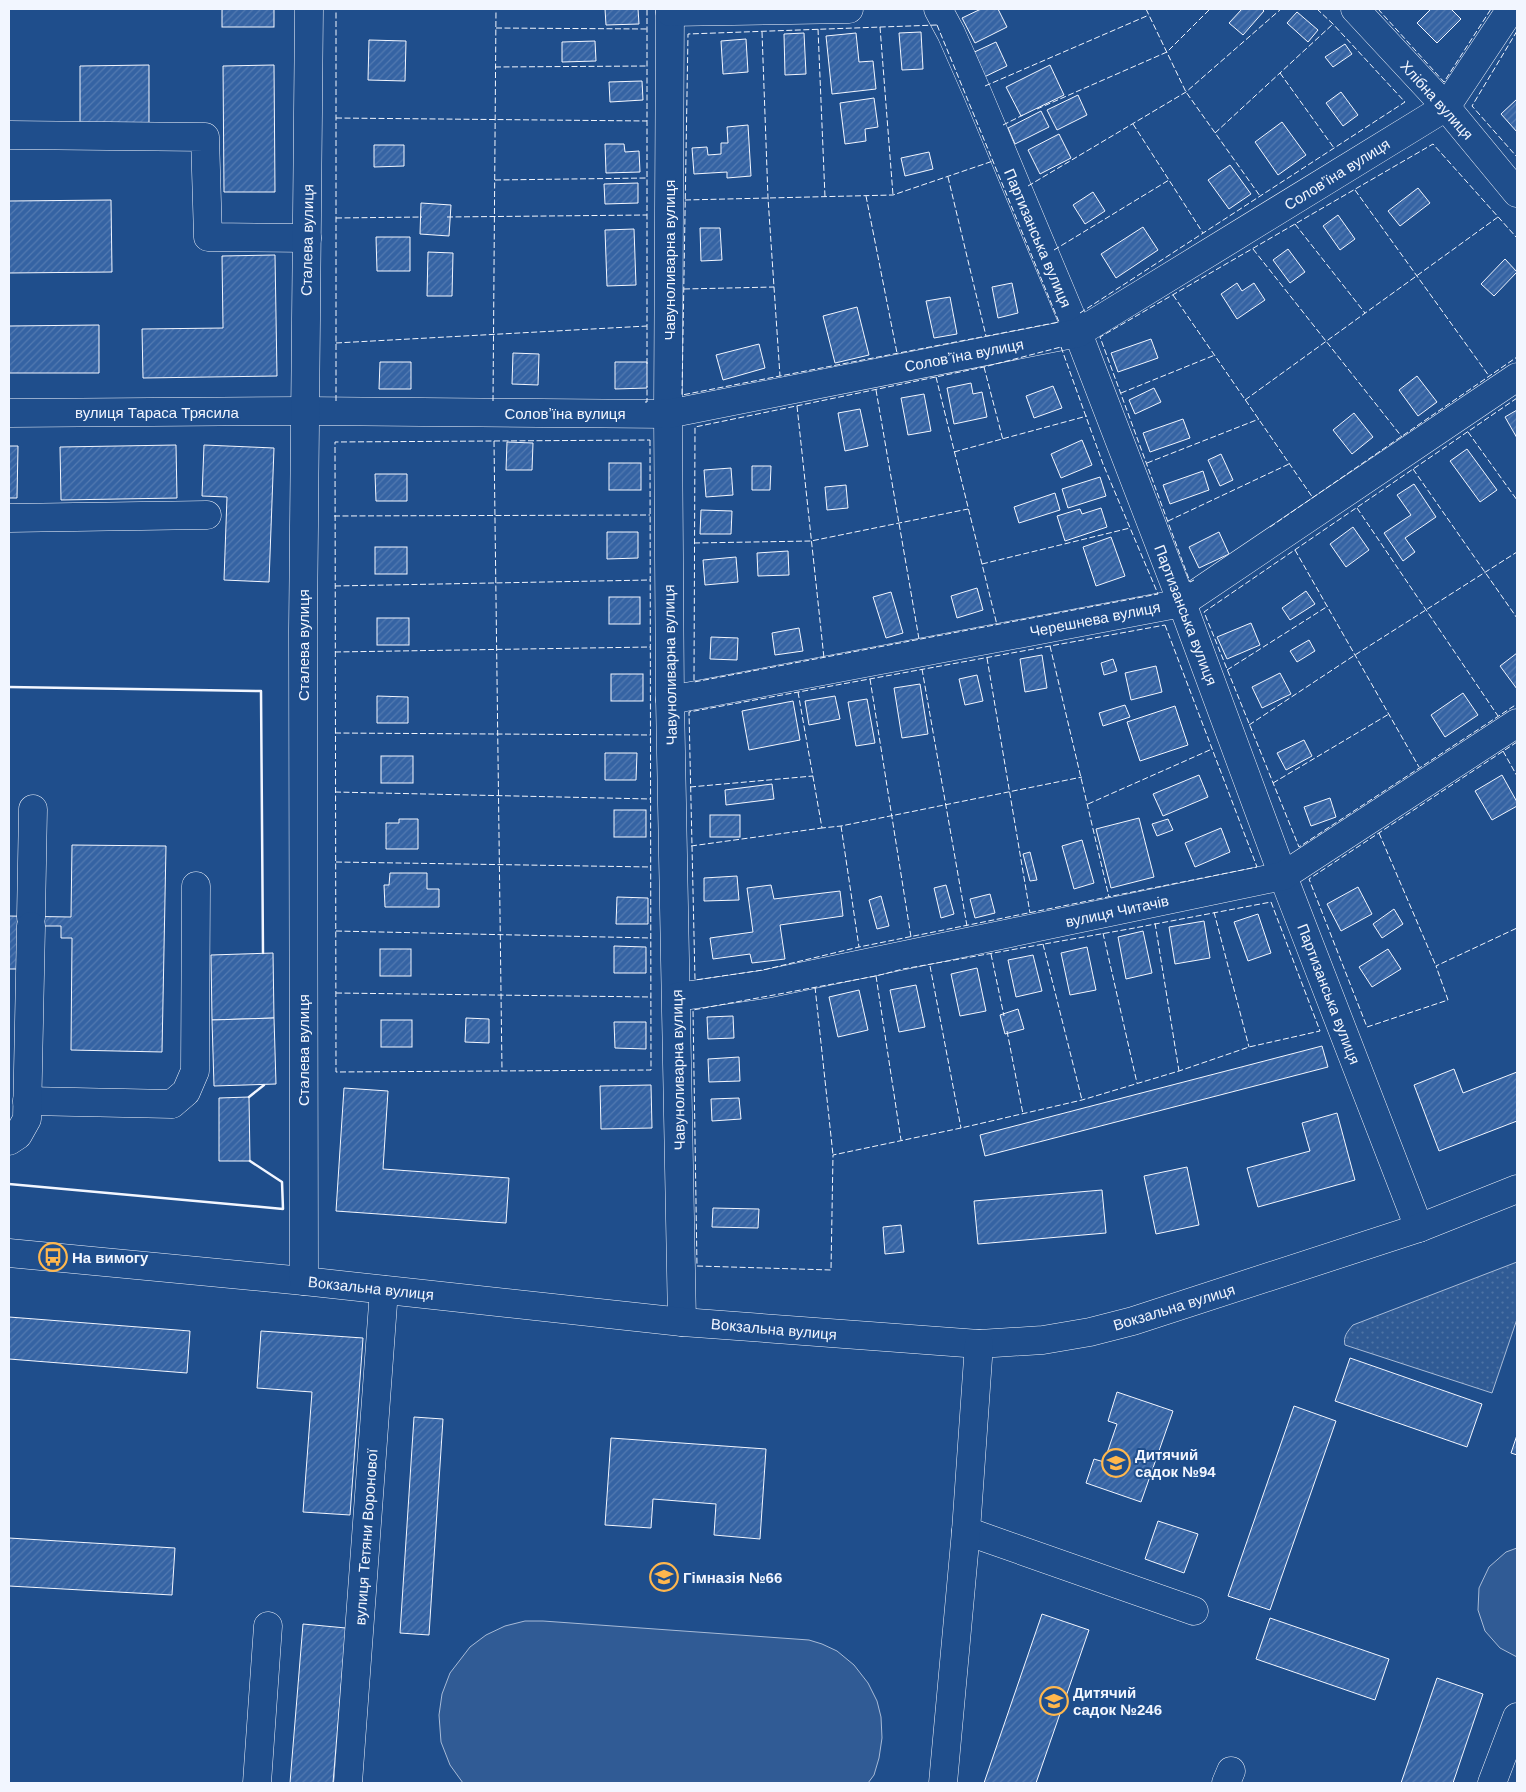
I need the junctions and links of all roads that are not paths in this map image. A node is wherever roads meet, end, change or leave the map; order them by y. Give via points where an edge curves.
1 (309, 9) edge
2 (849, 9) edge
3 (938, 9) edge
4 (1355, 9) edge
5 (1511, 9) edge
6 (670, 10) edge
7 (1446, 107) junction
8 (9, 135) edge
9 (1517, 193) edge
10 (307, 238) junction
11 (1078, 333) junction
12 (1517, 377) edge
13 (304, 411) junction
14 (9, 412) edge
15 (668, 414) junction
16 (207, 515) dead end
17 (9, 518) edge
18 (1182, 603) junction
19 (670, 700) junction
20 (1517, 723) edge
21 (33, 809) dead end
22 (1283, 876) junction
23 (196, 886) dead end
24 (677, 997) junction
25 (27, 1101) junction
26 (9, 1141) edge
27 (1517, 1189) edge
28 (1419, 1228) junction
29 (9, 1253) edge
30 (304, 1281) junction
31 (384, 1290) junction
32 (682, 1322) junction
33 (980, 1344) junction
34 (966, 1531) junction
35 (1194, 1611) dead end
36 (268, 1626) dead end
37 (1517, 1717) edge
38 (257, 1783) edge
39 (348, 1783) edge
40 (943, 1783) edge
41 (1492, 1783) edge

1 - 10 street, Сталева вулиця
2 - 6 street
3 - 11 street, Партизанська вулиця via 977,92
4 - 7 street, Хлібна вулиця
5 - 7 street, Соловʼїна вулиця
6 - 15 street, Чавуноливарна вулиця
7 - 9 street, Хлібна вулиця
7 - 11 street, Соловʼїна вулиця
8 - 10 street via 205,137 208,237
10 - 13 street, Сталева вулиця
11 - 15 street, Соловʼїна вулиця
11 - 18 street, Партизанська вулиця
12 - 18 street, Черешнева вулиця
13 - 14 street, вулиця Тараса Трясила
13 - 15 street, Соловʼїна вулиця
13 - 30 street, Сталева вулиця
15 - 19 street, Чавуноливарна вулиця
16 - 17 street
18 - 19 street, Черешнева вулиця
18 - 22 street, Партизанська вулиця
19 - 24 street, Чавуноливарна вулиця
20 - 22 street, вулиця Читачів
21 - 25 street
22 - 24 street, вулиця Читачів via 766,984
22 - 28 street, Партизанська вулиця
23 - 25 street via 194,1071 186,1092 172,1104
24 - 32 street, Чавуноливарна вулиця
25 - 26 street via 27,1119 18,1134
27 - 28 street, Вокзальна вулиця
28 - 33 street, Вокзальна вулиця via 1133,1321 1043,1340
29 - 30 street, Вокзальна вулиця
30 - 31 street, Вокзальна вулиця
31 - 32 street, Вокзальна вулиця
31 - 39 street, вулиця Тетяни Воронової
32 - 33 street, Вокзальна вулиця
33 - 34 street
34 - 35 street
34 - 40 street
36 - 38 street
37 - 41 street

